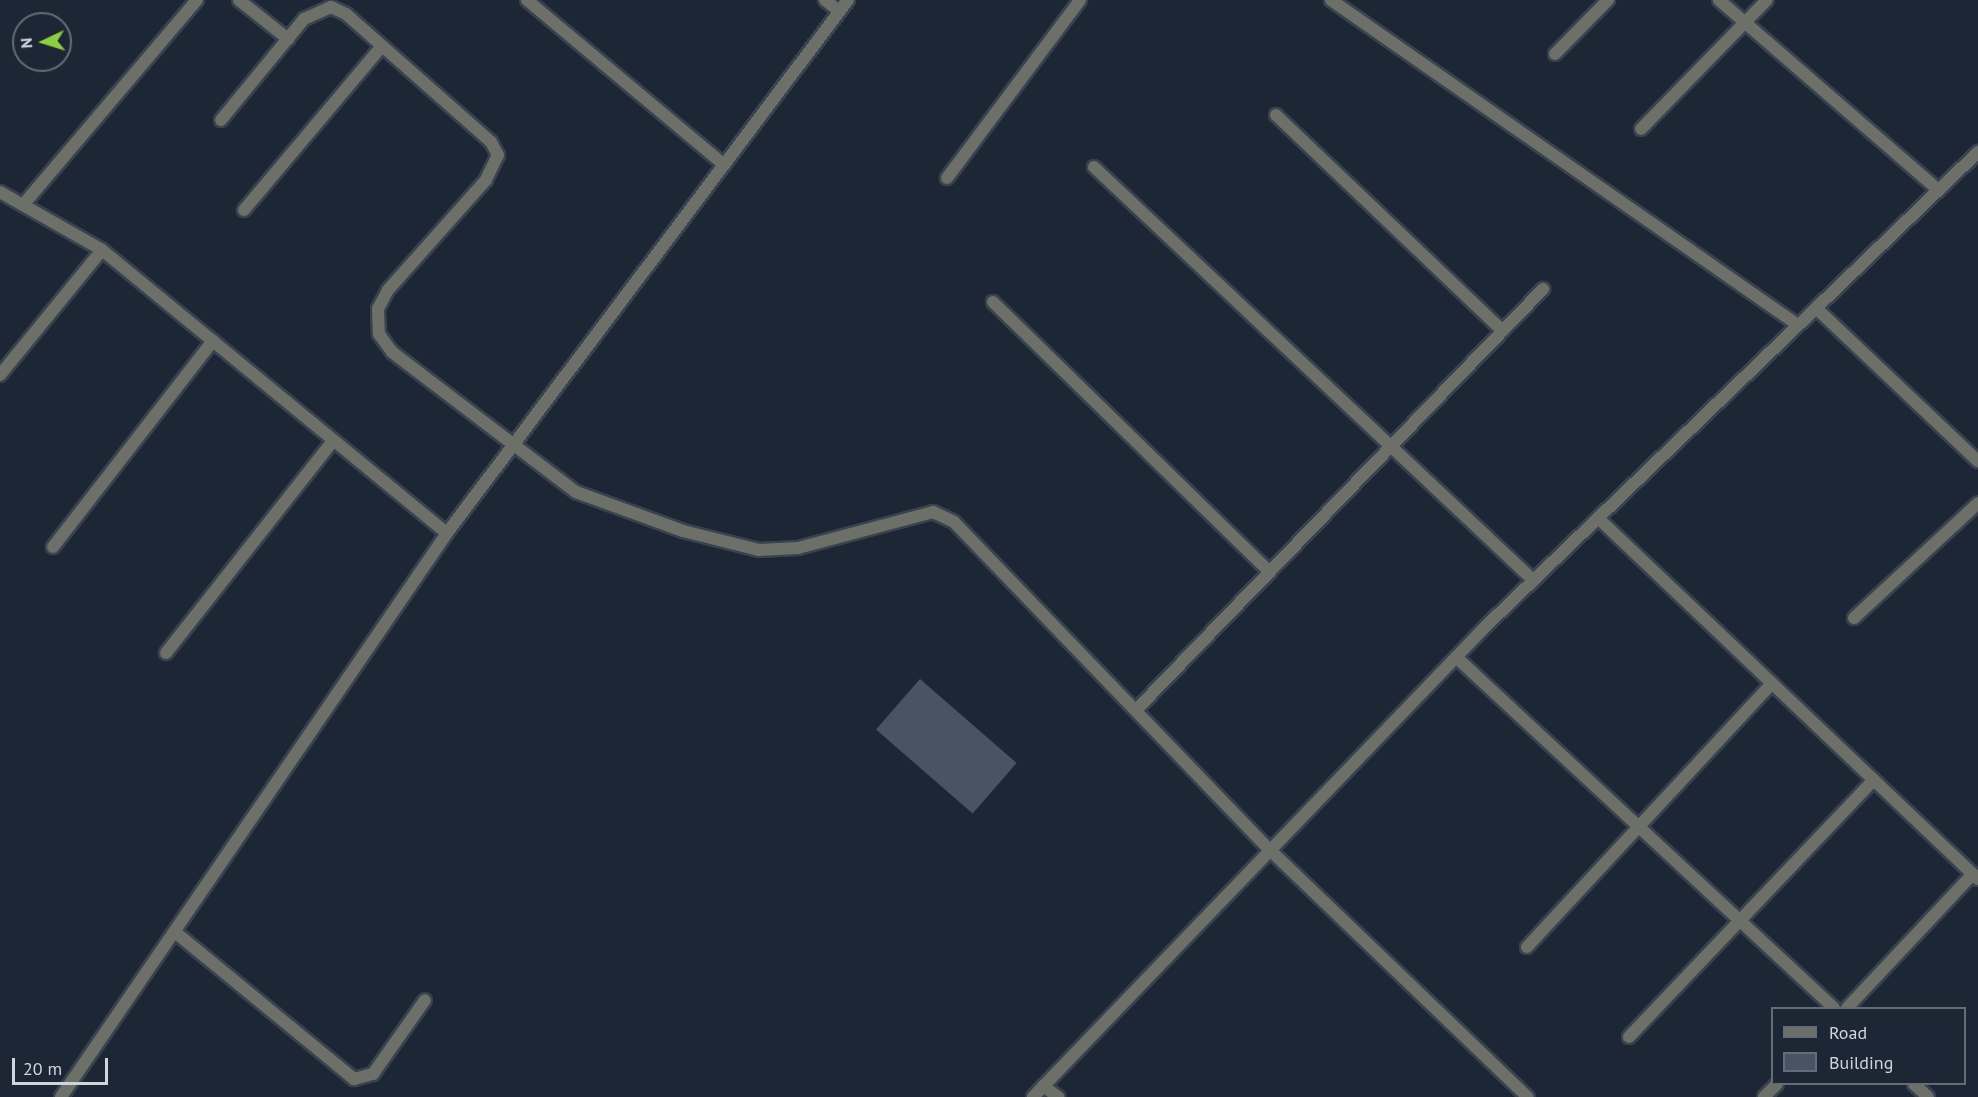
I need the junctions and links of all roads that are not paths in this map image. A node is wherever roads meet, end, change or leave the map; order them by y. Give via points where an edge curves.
1 (197, 0) edge
2 (239, 0) edge
3 (527, 0) edge
4 (825, 0) edge
5 (848, 0) edge
6 (1080, 0) edge
7 (1331, 0) edge
8 (1608, 0) edge
9 (1719, 0) edge
10 (1767, 0) edge
11 (839, 11) junction
12 (1745, 22) junction
13 (288, 39) junction
14 (382, 46) junction
15 (1555, 54) dead end
16 (1276, 115) dead end
17 (221, 120) dead end
18 (1641, 129) dead end
19 (1978, 152) edge
20 (724, 165) junction
21 (1094, 166) dead end
22 (947, 178) dead end
23 (1938, 190) junction
24 (0, 192) edge
25 (22, 205) junction
26 (244, 210) dead end
27 (102, 250) junction
28 (1543, 289) dead end
29 (993, 302) dead end
30 (1815, 308) junction
31 (1798, 325) junction
32 (1503, 331) junction
33 (213, 341) junction
34 (0, 375) edge
35 (332, 442) junction
36 (513, 446) junction
37 (1391, 447) junction
38 (1978, 461) edge
39 (1978, 503) edge
40 (1598, 518) junction
41 (447, 534) junction
42 (53, 547) dead end
43 (1270, 572) junction
44 (1533, 580) junction
45 (1854, 618) dead end
46 (166, 653) dead end
47 (1456, 657) junction
48 (1772, 683) junction
49 (1138, 708) junction
50 (1874, 780) junction
51 (1639, 827) junction
52 (1270, 850) junction
53 (1976, 877) edge
54 (1740, 921) junction
55 (175, 932) junction
56 (1527, 947) dead end
57 (425, 1000) dead end
58 (1833, 1007) edge
59 (1848, 1007) edge
60 (1629, 1037) dead end
61 (1775, 1085) edge
62 (1916, 1085) edge
63 (1043, 1086) junction
64 (61, 1097) edge
65 (1033, 1097) edge
66 (1058, 1097) edge
67 (1528, 1097) edge
68 (1764, 1097) edge
69 (1928, 1097) edge

1 - 25 street
2 - 13 street
3 - 20 street
4 - 11 street
5 - 11 street
6 - 22 street
7 - 31 street
8 - 15 street
9 - 12 street
10 - 12 street
11 - 20 street
12 - 18 street
12 - 23 street
13 - 14 street via 304,19 331,7 346,14
13 - 17 street
14 - 26 street
14 - 36 street via 491,142 498,155 486,180 388,290 378,309 380,334 392,352
16 - 32 street
19 - 23 street
20 - 36 street
21 - 37 street
23 - 30 street
24 - 25 street
25 - 27 street
27 - 33 street
27 - 34 street
28 - 32 street
29 - 43 street
30 - 31 street
30 - 38 street
31 - 40 street
32 - 37 street
33 - 35 street
33 - 42 street
35 - 41 street
35 - 46 street
36 - 41 street
36 - 49 street via 587,497 632,515 759,550 798,548 933,512 954,522
37 - 43 street
37 - 44 street
39 - 45 street
40 - 44 street
40 - 48 street
41 - 55 street
43 - 49 street
44 - 47 street
47 - 51 street
47 - 52 street
48 - 50 street
48 - 51 street
49 - 52 street
50 - 53 street
50 - 54 street
51 - 54 street
51 - 56 street
52 - 63 street
52 - 67 street
53 - 59 street
54 - 58 street
54 - 60 street
55 - 57 street via 354,1079 373,1074
55 - 64 street
61 - 68 street
62 - 69 street
63 - 65 street
63 - 66 street

